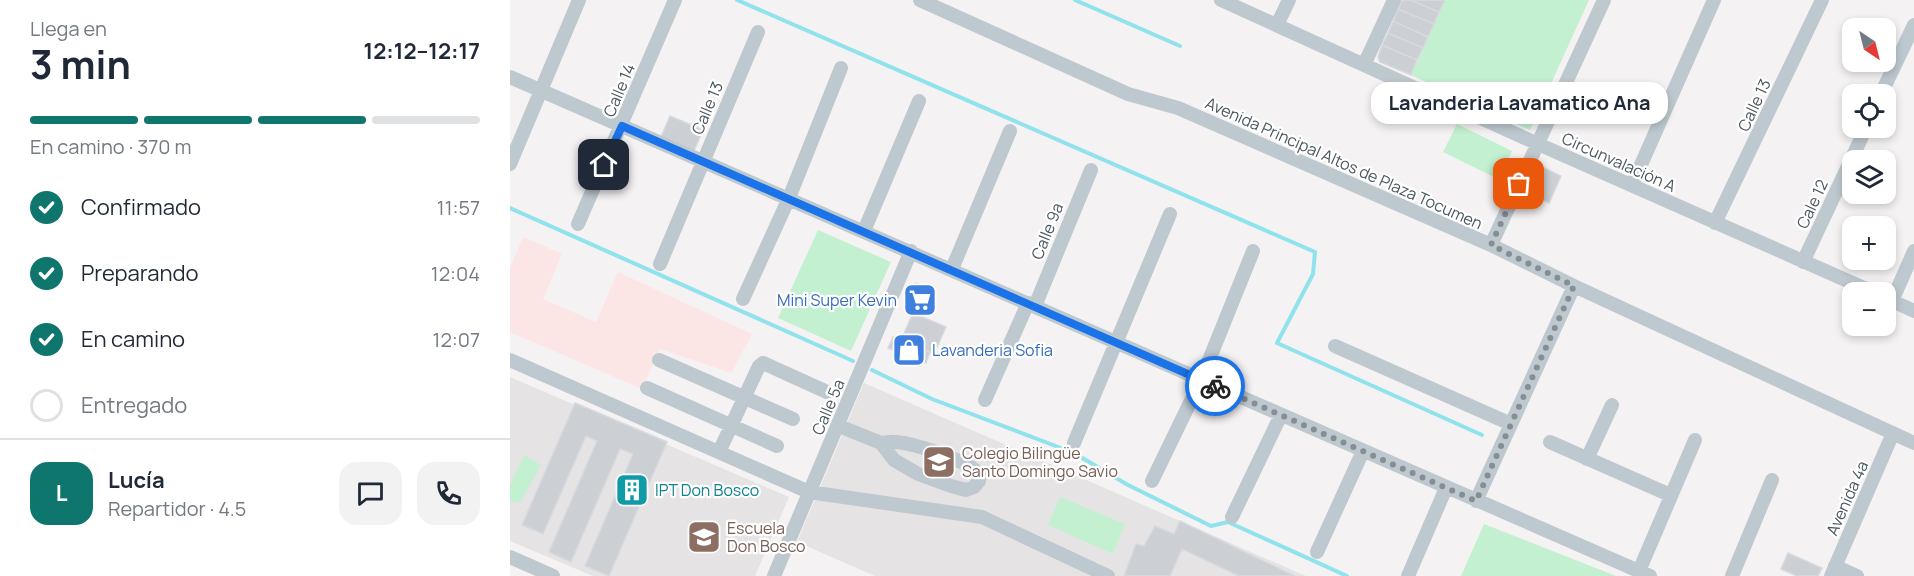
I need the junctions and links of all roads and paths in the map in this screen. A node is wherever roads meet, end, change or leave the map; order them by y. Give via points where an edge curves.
1 (579, 0) edge
2 (675, 0) edge
3 (921, 0) edge
4 (1221, 0) edge
5 (1288, 0) edge
6 (1394, 0) edge
7 (1604, 0) edge
8 (1714, 0) edge
9 (1822, 0) edge
10 (1277, 25) junction
11 (1914, 25) edge
12 (758, 32) dead end
13 (1364, 65) junction
14 (841, 68) dead end
15 (510, 77) edge
16 (1886, 84) edge
17 (541, 90) junction
18 (919, 101) dead end
19 (622, 126) junction
20 (1010, 131) dead end
21 (1861, 138) edge
22 (1538, 144) junction
23 (703, 160) junction
24 (510, 164) edge
25 (1091, 170) dead end
26 (1632, 185) junction
27 (789, 198) junction
28 (1170, 214) dead end
29 (1715, 223) junction
30 (578, 224) dead end
31 (864, 231) junction
32 (1491, 245) junction
33 (911, 251) junction
34 (1252, 251) dead end
35 (1914, 251) edge
36 (1803, 262) junction
37 (660, 264) dead end
38 (952, 269) junction
39 (1850, 282) edge
40 (1574, 286) junction
41 (1896, 286) edge
42 (744, 299) dead end
43 (1896, 302) edge
44 (1031, 304) junction
45 (1914, 311) edge
46 (1117, 342) junction
47 (1335, 346) dead end
48 (510, 360) edge
49 (659, 360) dead end
50 (1201, 380) junction
51 (646, 388) dead end
52 (827, 392) dead end
53 (744, 397) junction
54 (985, 400) dead end
55 (1612, 405) dead end
56 (1281, 415) junction
57 (793, 419) dead end
58 (1511, 424) junction
59 (731, 426) junction
60 (838, 426) junction
61 (1893, 433) junction
62 (1695, 440) dead end
63 (1550, 442) dead end
64 (881, 443) junction
65 (1074, 443) dead end
66 (1914, 443) edge
67 (777, 446) dead end
68 (1363, 451) junction
69 (719, 452) junction
70 (1587, 459) junction
71 (1773, 480) dead end
72 (1152, 481) dead end
73 (1446, 488) junction
74 (809, 492) junction
75 (1670, 495) junction
76 (1476, 501) junction
77 (1232, 517) dead end
78 (1317, 552) dead end
79 (510, 557) edge
80 (1833, 571) edge
81 (1645, 573) edge
82 (547, 575) edge
83 (774, 576) edge
84 (1108, 576) edge
85 (1407, 576) edge
86 (1732, 576) edge
87 (1857, 576) edge

1 - 17 street
2 - 19 street, Calle 14
3 - 32 street, Avenida Principal Altos de Plaza Tocumen via 1128,94 1178,108
4 - 10 street, Circunvalación A
5 - 10 street
6 - 13 street
7 - 22 street
8 - 26 street
9 - 29 street, Calle 13
10 - 13 street, Circunvalación A
11 - 16 street
12 - 23 street, Calle 13
13 - 22 street, Circunvalación A
14 - 27 street
15 - 17 street
17 - 19 street
17 - 24 street
18 - 31 street
19 - 23 street
19 - 30 street, Calle 14
20 - 38 street
21 - 36 street, Cale 12
22 - 26 street, Circunvalación A
22 - 32 street
23 - 27 street
23 - 37 street, Calle 13
25 - 44 street, Calle 9a
26 - 29 street, Circunvalación A
27 - 31 street
27 - 42 street
28 - 46 street
29 - 36 street, Circunvalación A
31 - 33 street
32 - 40 street, Avenida Principal Altos de Plaza Tocumen
33 - 38 street
33 - 60 street, Calle 5a
34 - 50 street
35 - 41 street
36 - 39 street, Circunvalación A
38 - 44 street
40 - 58 street
40 - 61 street, Avenida Principal Altos de Plaza Tocumen
43 - 45 street
44 - 46 street
44 - 54 street, Calle 9a
46 - 50 street
46 - 65 street
47 - 58 street
48 - 69 street
49 - 53 street
50 - 56 street
50 - 72 street
51 - 59 street
52 - 53 street via 763,363
53 - 57 street
53 - 59 street
55 - 70 street
56 - 68 street
56 - 77 street
58 - 76 street
59 - 67 street
59 - 69 street
60 - 64 street
60 - 74 street, Calle 5a
61 - 66 street, Avenida Principal Altos de Plaza Tocumen
61 - 80 street, Avenida 4a
62 - 75 street
63 - 70 street
64 - 64 street via 894,460 918,474 966,490 979,481 975,469 941,454 893,441
68 - 73 street
68 - 78 street
69 - 74 street
70 - 75 street
71 - 86 street
73 - 76 street
73 - 85 street
74 - 83 street, Calle 5a
74 - 84 street via 982,517
75 - 81 street
76 - 81 street
79 - 82 street
80 - 87 street

